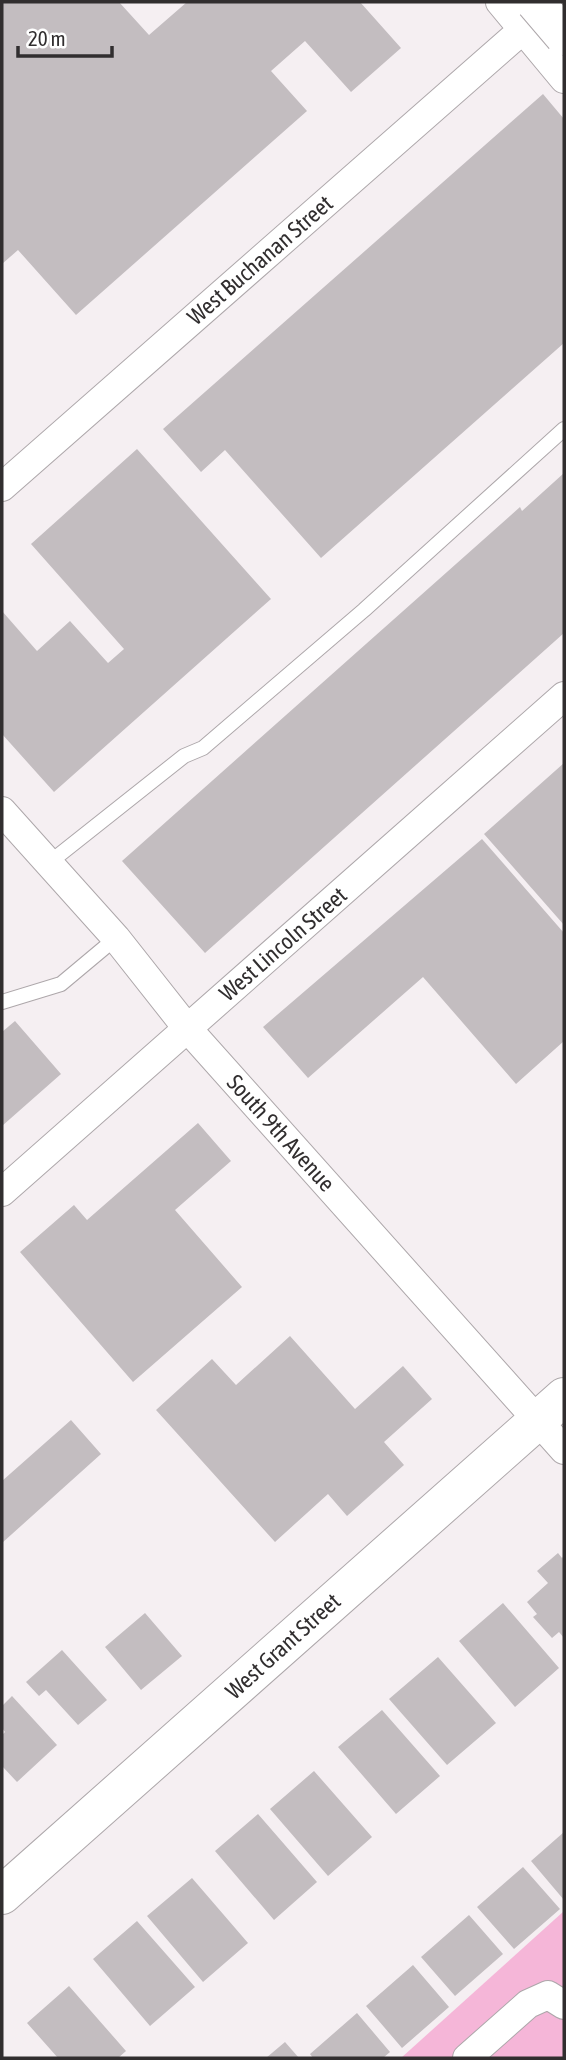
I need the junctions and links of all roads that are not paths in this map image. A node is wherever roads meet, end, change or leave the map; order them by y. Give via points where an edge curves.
1 (500, 2) edge
2 (527, 17) edge
3 (564, 36) edge
4 (564, 79) edge
5 (564, 429) edge
6 (2, 487) edge
7 (564, 696) edge
8 (2, 811) edge
9 (49, 863) junction
10 (116, 938) junction
11 (2, 1002) edge
12 (187, 1028) junction
13 (2, 1192) edge
14 (551, 1408) edge
15 (564, 1450) edge
16 (2, 1895) edge
17 (564, 2005) edge
18 (467, 2058) edge

1 - 4 street
2 - 3 main road, bridge
2 - 6 street, West Buchanan Street
5 - 9 lane via 203,748 184,756
7 - 12 street, West Lincoln Street
8 - 9 street, South 9th Avenue
9 - 10 street, South 9th Avenue
10 - 11 lane via 61,984
10 - 12 street, South 9th Avenue
12 - 13 street, West Lincoln Street
12 - 14 street, South 9th Avenue
14 - 15 street, South 9th Avenue
14 - 16 main road, West Grant Street
17 - 18 street via 548,1995 528,2004

